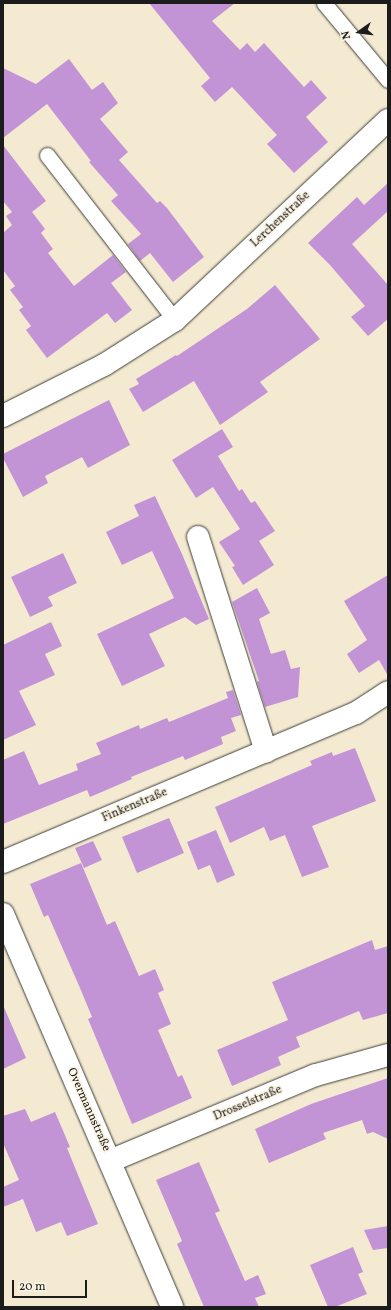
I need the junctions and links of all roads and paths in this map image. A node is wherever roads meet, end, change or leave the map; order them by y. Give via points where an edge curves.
1 (324, 3) edge
2 (388, 80) edge
3 (388, 120) edge
4 (47, 155) dead end
5 (175, 320) junction
6 (3, 416) edge
7 (198, 537) dead end
8 (388, 692) edge
9 (266, 751) junction
10 (3, 862) edge
11 (3, 914) edge
12 (388, 1055) edge
13 (110, 1161) junction
14 (172, 1307) edge

1 - 2 lane
3 - 5 street, Lerchenstraße
4 - 5 lane
5 - 6 street, Lerchenstraße via 104,365
7 - 9 street
8 - 9 street, Finkenstraße via 356,714
9 - 10 street, Finkenstraße
11 - 13 street, Overmannstraße
12 - 13 street, Drosselstraße via 316,1075
13 - 14 street, Overmannstraße

